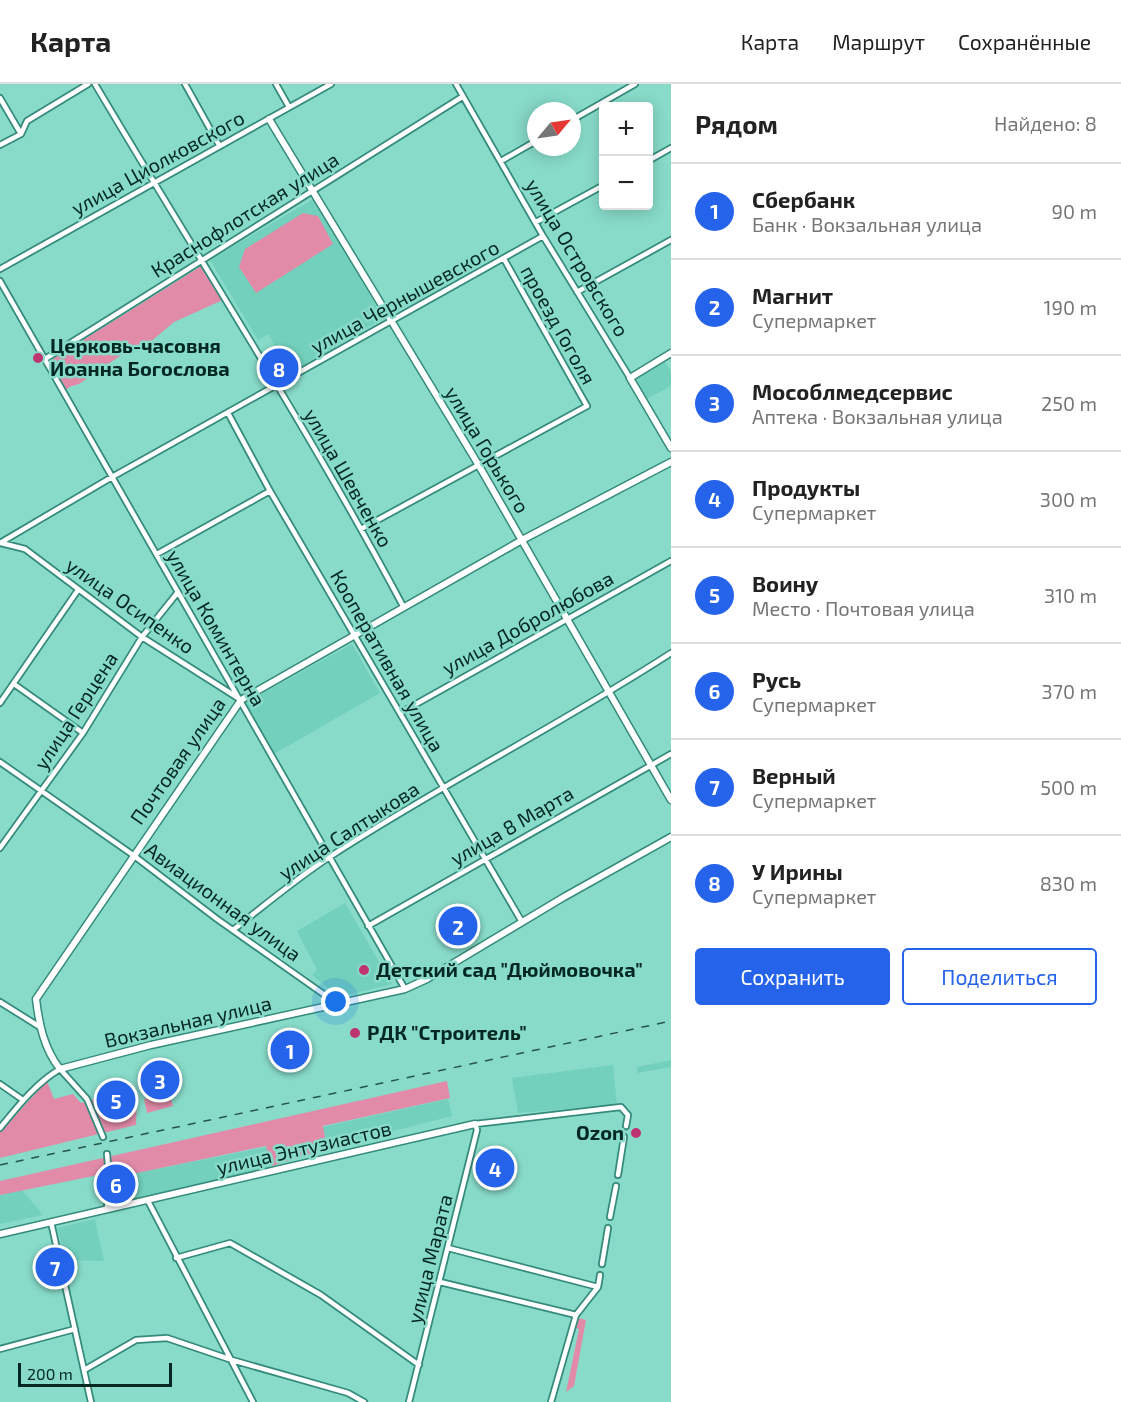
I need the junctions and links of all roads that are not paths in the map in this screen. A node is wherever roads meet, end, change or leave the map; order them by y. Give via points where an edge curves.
1 (88, 84) edge
2 (95, 84) edge
3 (185, 84) edge
4 (276, 84) edge
5 (331, 84) edge
6 (457, 84) edge
7 (634, 84) edge
8 (462, 98) junction
9 (0, 99) edge
10 (289, 107) junction
11 (581, 115) edge
12 (269, 119) junction
13 (21, 134) junction
14 (0, 145) edge
15 (219, 145) junction
16 (527, 146) edge
17 (671, 148) edge
18 (653, 157) edge
19 (501, 161) junction
20 (153, 182) junction
21 (599, 187) edge
22 (313, 191) junction
23 (536, 222) junction
24 (543, 236) junction
25 (671, 240) edge
26 (504, 259) junction
27 (202, 260) junction
28 (0, 269) edge
29 (0, 281) edge
30 (578, 292) junction
31 (390, 320) junction
32 (671, 354) edge
33 (45, 360) junction
34 (630, 378) junction
35 (278, 386) junction
36 (228, 413) junction
37 (671, 448) edge
38 (671, 462) edge
39 (477, 464) junction
40 (112, 477) junction
41 (270, 491) junction
42 (361, 529) junction
43 (522, 540) junction
44 (0, 543) edge
45 (157, 554) junction
46 (671, 561) edge
47 (78, 590) junction
48 (178, 592) junction
49 (403, 606) junction
50 (567, 619) junction
51 (354, 634) junction
52 (142, 637) junction
53 (671, 653) edge
54 (14, 684) junction
55 (610, 692) junction
56 (241, 700) junction
57 (0, 703) edge
58 (400, 712) junction
59 (83, 733) junction
60 (671, 754) edge
61 (0, 762) edge
62 (650, 764) junction
63 (443, 788) junction
64 (42, 791) junction
65 (671, 800) edge
66 (671, 837) edge
67 (0, 848) edge
68 (133, 855) junction
69 (329, 857) junction
70 (485, 858) junction
71 (522, 922) junction
72 (368, 926) junction
73 (233, 930) junction
74 (405, 989) junction
75 (0, 1002) edge
76 (339, 1005) junction
77 (40, 1028) junction
78 (60, 1069) junction
79 (0, 1084) edge
80 (23, 1100) junction
81 (475, 1124) junction
82 (626, 1126) dead end
83 (0, 1128) edge
84 (103, 1137) dead end
85 (624, 1137) tunnel mouth
86 (107, 1154) dead end
87 (618, 1174) dead end
88 (616, 1186) dead end
89 (148, 1200) junction
90 (107, 1208) junction
91 (610, 1217) dead end
92 (51, 1222) junction
93 (608, 1228) dead end
94 (0, 1234) edge
95 (448, 1248) junction
96 (176, 1258) junction
97 (602, 1264) dead end
98 (600, 1275) dead end
99 (440, 1282) junction
100 (598, 1287) junction
101 (576, 1315) junction
102 (75, 1329) junction
103 (0, 1349) edge
104 (232, 1360) junction
105 (419, 1365) junction
106 (86, 1369) junction
107 (91, 1402) edge
108 (253, 1402) edge
109 (364, 1402) edge
110 (409, 1402) edge
111 (551, 1402) edge

1 - 13 street via 27,121
2 - 20 street, улица Шевченко
3 - 15 street
4 - 10 street
5 - 10 street, улица Циолковского
6 - 8 street, улица Островского
7 - 11 street
8 - 19 street, улица Островского
8 - 22 street, Краснофлотская улица
9 - 13 street
10 - 12 street, улица Циолковского
12 - 15 street, улица Циолковского
12 - 22 street, улица Горького
13 - 14 street
15 - 20 street, улица Циолковского
16 - 19 street
17 - 18 street
19 - 23 street, улица Островского
20 - 27 street, улица Шевченко
20 - 28 street, улица Циолковского
21 - 23 street
22 - 27 street, Краснофлотская улица
22 - 31 street, улица Горького
23 - 24 street, улица Островского
24 - 26 street, улица Чернышевского
24 - 30 street, улица Островского
25 - 30 street
26 - 31 street, улица Чернышевского
26 - 39 street, проезд Гоголя via 587,406
27 - 33 street, Краснофлотская улица
27 - 35 street, улица Шевченко
29 - 33 street, улица Коминтерна
30 - 34 street, улица Островского
31 - 35 street, улица Чернышевского
31 - 39 street, улица Горького
32 - 34 street
33 - 40 street, улица Коминтерна
34 - 37 street, улица Островского
35 - 36 street, улица Чернышевского
35 - 42 street, улица Шевченко
36 - 40 street, улица Чернышевского
36 - 41 street, Кооперативная улица
38 - 43 street, Почтовая улица
39 - 42 street
39 - 43 street, улица Горького
40 - 44 street, улица Чернышевского
40 - 45 street, улица Коминтерна
41 - 45 street
41 - 51 street, Кооперативная улица
42 - 49 street, улица Шевченко
43 - 49 street, Почтовая улица
43 - 50 street, улица Горького
44 - 47 street, улица Осипенко via 25,549
45 - 48 street, улица Коминтерна
46 - 50 street, улица Добролюбова
47 - 52 street, улица Осипенко
47 - 54 street
48 - 52 street, улица Герцена
48 - 56 street, улица Коминтерна
49 - 51 street, Почтовая улица
50 - 55 street, улица Горького
50 - 58 street, улица Добролюбова
51 - 56 street, Почтовая улица
51 - 58 street, Кооперативная улица
52 - 56 street, улица Осипенко
52 - 59 street, улица Герцена
53 - 55 street, улица Салтыкова
54 - 57 street
54 - 59 street
55 - 62 street, улица Горького
55 - 63 street, улица Салтыкова
56 - 68 street, Почтовая улица
56 - 69 street, улица Коминтерна
58 - 63 street, Кооперативная улица
59 - 64 street, улица Герцена
60 - 62 street, улица 8 Марта
61 - 64 street, Авиационная улица
62 - 65 street, улица Горького
62 - 70 street, улица 8 Марта
63 - 69 street, улица Салтыкова
63 - 70 street, Кооперативная улица
64 - 67 street, улица Герцена
64 - 68 street, Авиационная улица
66 - 71 street, Вокзальная улица
68 - 73 street, Авиационная улица
68 - 77 street, Почтовая улица via 36,999
69 - 72 street, улица Коминтерна
69 - 73 street, улица Салтыкова
70 - 71 street, Кооперативная улица
70 - 72 street, улица 8 Марта
71 - 74 street, Вокзальная улица via 427,980
72 - 74 street, улица Коминтерна
73 - 76 street, Авиационная улица
74 - 76 street, Вокзальная улица
75 - 77 street
76 - 78 street, Вокзальная улица via 151,1045
77 - 78 street, Почтовая улица
78 - 80 street, Вокзальная улица
78 - 84 street, Почтовая улица via 87,1099
79 - 80 street
80 - 83 street, Вокзальная улица
81 - 82 street, улица Энтузиастов via 622,1107 628,1116
81 - 89 street, улица Энтузиастов
81 - 95 street, улица Марата via 477,1130
85 - 87 street
86 - 90 street
88 - 91 street
89 - 90 street, улица Энтузиастов
89 - 96 street
90 - 92 street, улица Энтузиастов
92 - 94 street, улица Энтузиастов
92 - 102 street
93 - 97 street
95 - 99 street, улица Марата
95 - 100 street
96 - 104 street
96 - 105 street via 230,1244 321,1294
98 - 100 street
99 - 101 street
99 - 105 street, улица Марата
100 - 101 street
101 - 111 street
102 - 103 street
102 - 106 street
104 - 106 street via 167,1338 136,1340
104 - 108 street
104 - 109 street via 348,1393
105 - 110 street, улица Марата
106 - 107 street

